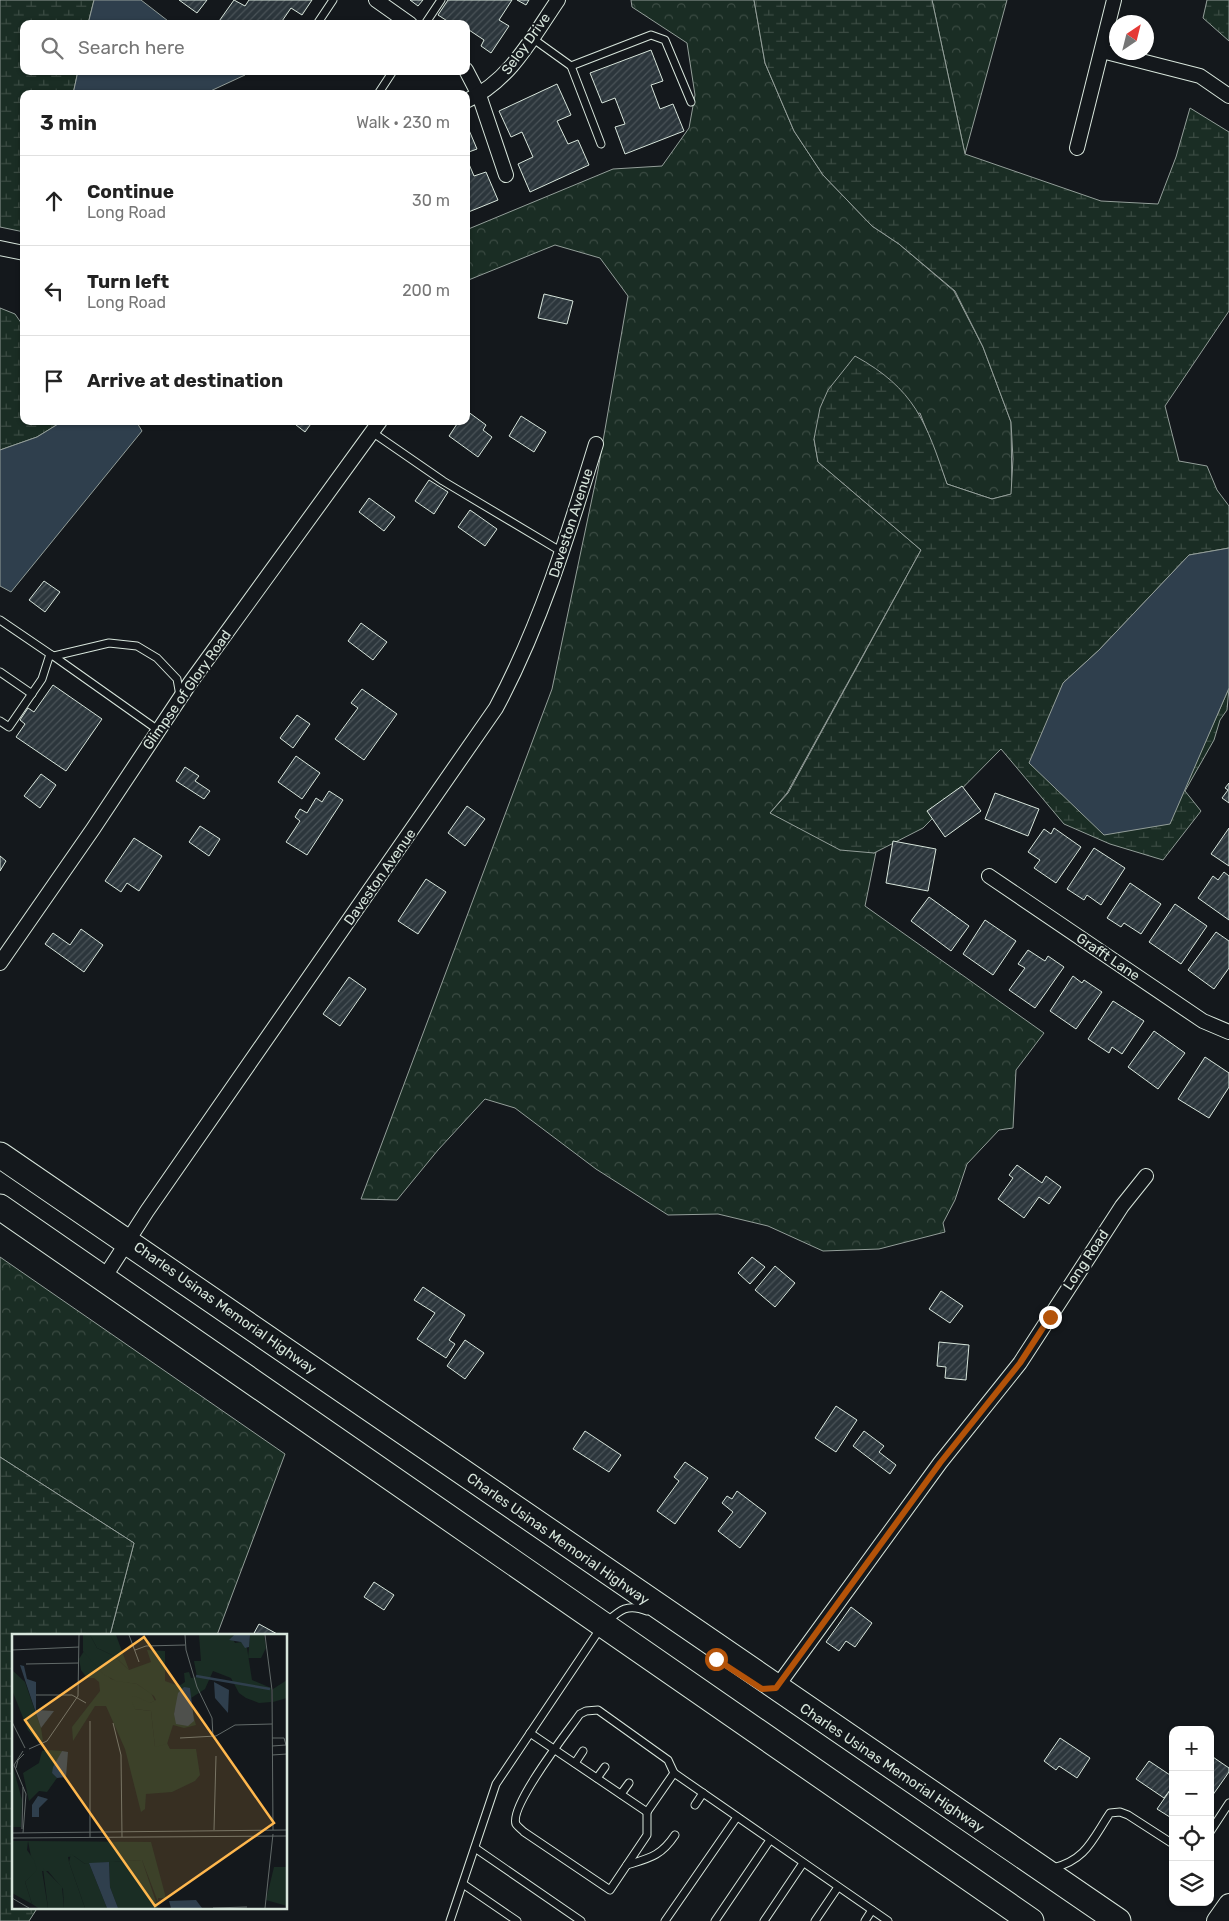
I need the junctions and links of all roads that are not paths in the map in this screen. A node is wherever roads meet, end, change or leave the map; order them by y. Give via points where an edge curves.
1 (333, 0) edge
2 (376, 0) edge
3 (441, 0) edge
4 (558, 0) edge
5 (1114, 0) edge
6 (320, 20) edge
7 (404, 20) edge
8 (428, 20) edge
9 (532, 38) junction
10 (1102, 51) junction
11 (572, 66) junction
12 (390, 75) edge
13 (467, 75) edge
14 (381, 90) edge
15 (1229, 96) edge
16 (472, 98) edge
17 (691, 102) dead end
18 (601, 144) dead end
19 (1077, 148) dead end
20 (506, 174) dead end
21 (0, 248) edge
22 (20, 252) edge
23 (376, 427) edge
24 (596, 444) dead end
25 (562, 552) junction
26 (0, 620) edge
27 (52, 655) junction
28 (0, 672) edge
29 (32, 694) junction
30 (180, 699) junction
31 (0, 722) edge
32 (158, 730) junction
33 (989, 876) dead end
34 (0, 963) edge
35 (1228, 1029) edge
36 (0, 1155) edge
37 (1146, 1176) dead end
38 (0, 1207) edge
39 (130, 1242) junction
40 (104, 1278) junction
41 (653, 1616) dead end
42 (602, 1626) junction
43 (769, 1689) junction
44 (629, 1732) junction
45 (530, 1733) junction
46 (624, 1739) dead end
47 (555, 1749) junction
48 (652, 1749) junction
49 (583, 1750) dead end
50 (648, 1755) dead end
51 (574, 1763) junction
52 (605, 1767) dead end
53 (674, 1774) junction
54 (597, 1778) junction
55 (629, 1783) dead end
56 (621, 1794) junction
57 (703, 1794) junction
58 (1229, 1804) edge
59 (695, 1805) dead end
60 (647, 1812) junction
61 (737, 1817) junction
62 (1214, 1826) edge
63 (675, 1835) dead end
64 (770, 1840) junction
65 (1169, 1841) edge
66 (475, 1848) junction
67 (803, 1863) junction
68 (626, 1865) junction
69 (1043, 1870) junction
70 (463, 1884) junction
71 (838, 1887) junction
72 (1229, 1904) edge
73 (872, 1910) junction
74 (450, 1921) edge
75 (517, 1921) edge
76 (581, 1921) edge
77 (665, 1921) edge
78 (715, 1921) edge
79 (764, 1921) edge
80 (815, 1921) edge
81 (865, 1921) edge
82 (888, 1921) edge
83 (1031, 1921) edge
84 (1118, 1921) edge
85 (1218, 1921) edge

1 - 6 lane
2 - 7 street
3 - 8 lane
4 - 9 street, Seloy Drive
5 - 10 street
9 - 11 lane
9 - 16 street, Seloy Drive via 509,71
10 - 15 street via 1200,76
10 - 19 street
11 - 17 lane via 651,35 665,40
11 - 18 lane
12 - 14 lane
13 - 16 street
16 - 20 street
21 - 22 street
23 - 25 lane via 442,481
23 - 30 street, Glimpse of Glory Road
24 - 25 street, Daveston Avenue
25 - 39 street, Daveston Avenue via 531,637 496,708 147,1211
26 - 27 lane
27 - 29 lane
27 - 30 lane via 109,643 137,646 157,658 177,679
27 - 32 lane
28 - 29 lane
29 - 31 lane via 9,727
30 - 32 street, Glimpse of Glory Road
32 - 34 street, Glimpse of Glory Road
33 - 35 street, Grafft Lane via 1202,1021
36 - 39 highway, Charles Usinas Memorial Highway
37 - 43 street, Long Road via 1117,1214 1020,1363
38 - 40 highway
39 - 40 street, Daveston Avenue
39 - 43 highway, Charles Usinas Memorial Highway
40 - 42 highway
41 - 42 lane via 632,1606 620,1610
42 - 45 lane
42 - 83 highway via 741,1718
43 - 69 highway, Charles Usinas Memorial Highway
44 - 46 lane
44 - 47 lane via 604,1720 598,1710 586,1711 580,1714
44 - 48 lane
45 - 47 lane
45 - 66 lane via 496,1784
47 - 51 lane
47 - 68 lane via 522,1797 516,1824 610,1890
48 - 50 lane
48 - 53 lane via 668,1760
49 - 51 lane
51 - 54 lane
52 - 54 lane
53 - 57 lane
53 - 60 lane
54 - 56 lane
55 - 56 lane
56 - 60 lane
57 - 59 lane
57 - 61 lane
58 - 62 lane
60 - 68 lane via 647,1835
61 - 64 lane
61 - 77 lane
63 - 68 lane via 667,1848 657,1855
64 - 67 lane
64 - 78 lane
65 - 69 lane via 1128,1815 1120,1812 1110,1814 1080,1857 1070,1864
66 - 70 lane
66 - 76 lane
67 - 71 lane
67 - 79 lane
69 - 84 highway, Charles Usinas Memorial Highway
70 - 74 lane
70 - 75 lane
71 - 73 lane
71 - 80 lane
72 - 85 street
73 - 81 lane
73 - 82 lane

